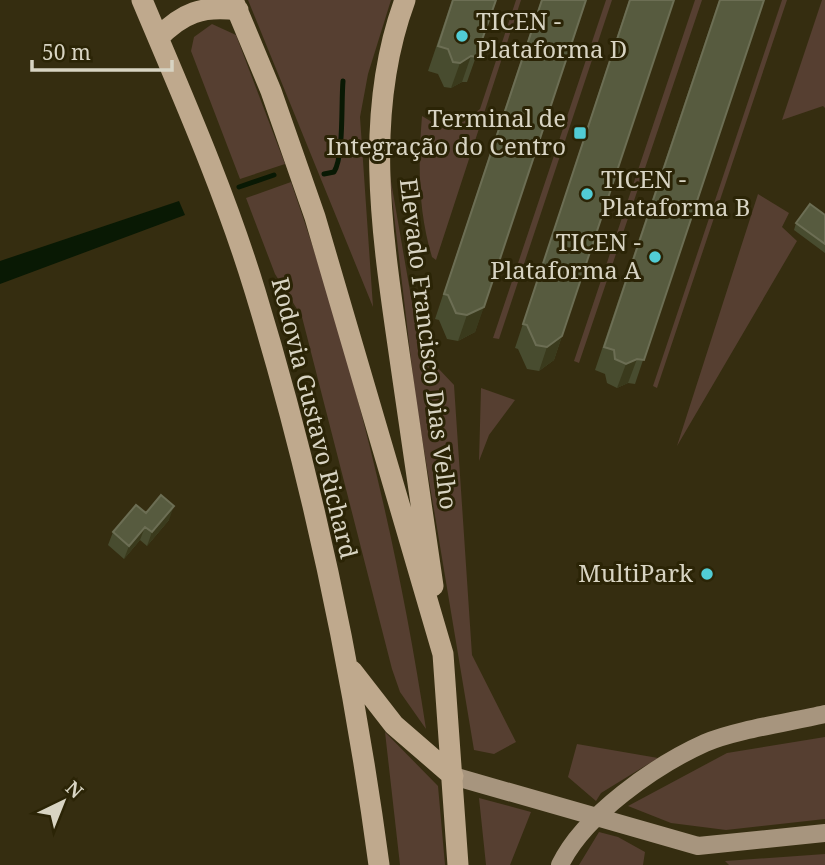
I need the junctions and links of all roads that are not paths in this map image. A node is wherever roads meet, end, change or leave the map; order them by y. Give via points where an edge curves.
1 (127, 0) edge
2 (142, 0) edge
3 (405, 0) edge
4 (236, 5) edge
5 (158, 38) junction
6 (195, 125) junction
7 (443, 653) junction
8 (347, 664) junction
9 (825, 714) edge
10 (453, 776) junction
11 (596, 817) junction
12 (825, 833) edge
13 (379, 865) edge
14 (458, 865) edge
15 (560, 865) edge

1 - 6 highway
2 - 5 highway, Rodovia Gustavo Richard
3 - 7 highway, Elevado Francisco Dias Velho via 381,117 380,202
4 - 5 highway via 193,11 173,22
4 - 7 highway via 315,217
5 - 6 highway, Rodovia Gustavo Richard
6 - 8 highway, Rodovia Gustavo Richard via 255,289 297,440
7 - 10 highway
8 - 10 highway via 394,725
8 - 13 highway, Rodovia Gustavo Richard
9 - 11 main road via 707,742
10 - 11 main road
10 - 14 highway
11 - 12 main road via 698,846
11 - 15 main road

